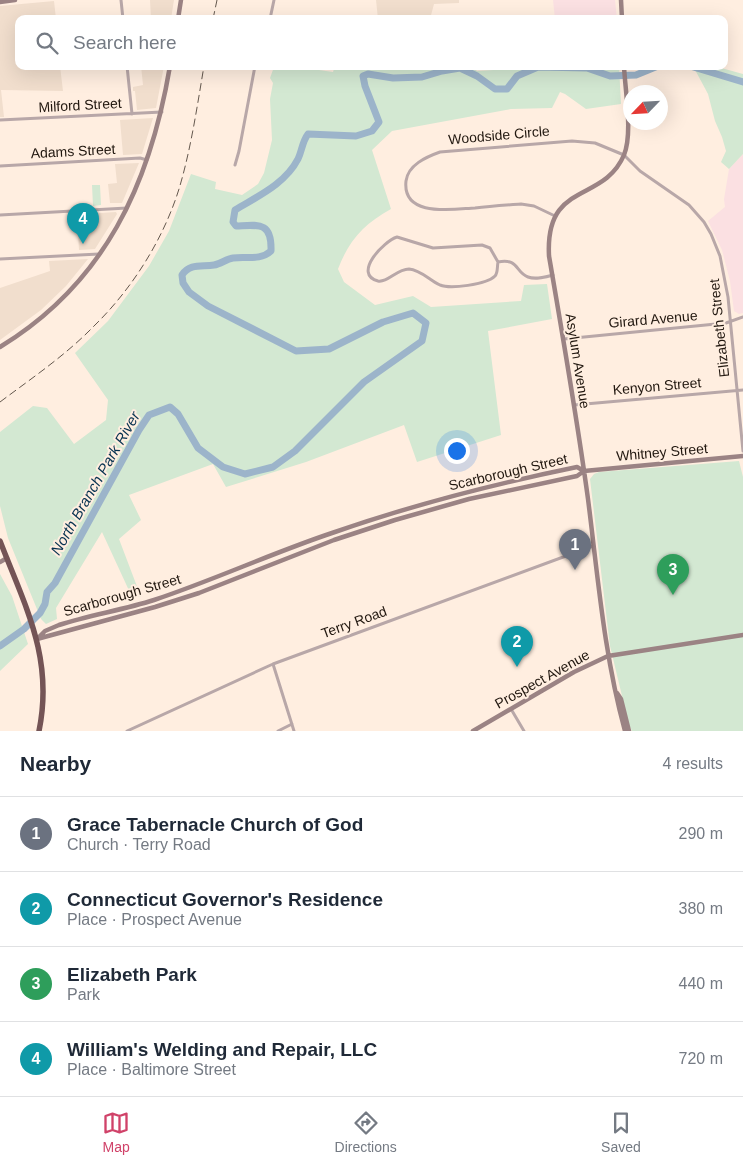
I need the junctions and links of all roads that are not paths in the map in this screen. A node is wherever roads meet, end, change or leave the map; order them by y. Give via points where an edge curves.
1 (15, 0) edge
2 (121, 0) edge
3 (181, 0) edge
4 (274, 0) edge
5 (621, 0) edge
6 (0, 2) edge
7 (122, 15) edge
8 (179, 15) edge
9 (271, 15) edge
10 (622, 15) edge
11 (127, 70) edge
12 (169, 70) edge
13 (254, 70) edge
14 (624, 70) edge
15 (162, 112) junction
16 (132, 114) junction
17 (0, 120) edge
18 (624, 155) junction
19 (148, 161) junction
20 (235, 165) dead end
21 (0, 166) edge
22 (128, 208) junction
23 (0, 214) edge
24 (555, 216) junction
25 (100, 254) junction
26 (0, 259) edge
27 (498, 262) junction
28 (552, 276) junction
29 (743, 316) edge
30 (730, 322) junction
31 (564, 339) junction
32 (0, 347) edge
33 (737, 390) junction
34 (743, 390) edge
35 (574, 405) junction
36 (743, 451) edge
37 (743, 456) edge
38 (584, 470) junction
39 (519, 479) junction
40 (521, 487) junction
41 (468, 491) junction
42 (469, 499) junction
43 (392, 513) junction
44 (395, 520) junction
45 (330, 533) junction
46 (334, 540) junction
47 (0, 541) edge
48 (594, 546) junction
49 (7, 558) junction
50 (264, 558) junction
51 (0, 562) edge
52 (267, 566) junction
53 (197, 585) junction
54 (199, 592) junction
55 (153, 600) junction
56 (155, 608) junction
57 (743, 635) edge
58 (37, 639) junction
59 (608, 656) junction
60 (273, 664) junction
61 (617, 692) junction
62 (511, 709) junction
63 (292, 724) junction
64 (39, 731) edge
65 (127, 731) edge
66 (278, 731) edge
67 (294, 731) edge
68 (473, 731) edge
69 (524, 731) edge
70 (625, 731) edge
71 (629, 731) edge

1 - 6 main road
2 - 7 street
3 - 8 main road
4 - 9 street
5 - 10 main road
11 - 16 street
12 - 15 main road
13 - 20 street
14 - 18 main road, Asylum Avenue via 628,134
15 - 16 street, Milford Street
15 - 19 main road
16 - 17 street, Milford Street
18 - 24 main road, Asylum Avenue via 607,178 574,197
18 - 24 street, Woodside Circle via 595,143 579,141 449,150 423,159 407,178 409,196 422,207 442,210 521,204
18 - 30 street, Elizabeth Street via 640,171 689,205 708,228 724,273
19 - 21 street, Adams Street via 140,158
19 - 22 main road
22 - 23 street
22 - 25 main road
24 - 28 main road, Asylum Avenue via 548,239
25 - 26 street
25 - 32 main road via 58,303
27 - 27 street via 490,248 482,245 433,248 397,237 370,261 368,271 378,281 410,269 442,286 469,285 494,277
27 - 28 street via 515,264 526,277 533,279
28 - 31 main road, Asylum Avenue
29 - 30 street, Girard Avenue
30 - 31 street, Girard Avenue
30 - 33 street, Elizabeth Street
31 - 35 main road, Asylum Avenue
33 - 34 street, Kenyon Street
33 - 35 street, Kenyon Street
33 - 36 street, Elizabeth Street
35 - 38 main road, Asylum Avenue
37 - 38 main road, Whitney Street
38 - 39 main road, Scarborough Street via 577,467
38 - 40 main road, Scarborough Street via 577,476
38 - 48 main road, Asylum Avenue
39 - 40 main road
39 - 41 main road, Scarborough Street
40 - 42 main road, Scarborough Street
41 - 42 main road
41 - 43 main road, Scarborough Street
42 - 44 main road, Scarborough Street
43 - 44 main road
43 - 45 main road, Scarborough Street
44 - 46 main road, Scarborough Street
45 - 46 main road
45 - 50 main road, Scarborough Street
46 - 52 main road, Scarborough Street
47 - 49 highway
48 - 59 main road, Asylum Avenue
48 - 60 street, Terry Road
49 - 51 main road
49 - 58 highway
50 - 52 main road
50 - 53 main road, Scarborough Street
52 - 54 main road, Scarborough Street
53 - 54 main road
53 - 55 main road, Scarborough Street
54 - 56 main road, Scarborough Street
55 - 56 main road
55 - 58 main road, Scarborough Street via 59,625
56 - 58 main road, Scarborough Street
57 - 59 main road, Prospect Avenue
58 - 64 highway via 42,686
59 - 61 main road, Asylum Avenue
59 - 62 main road, Prospect Avenue
60 - 63 street
60 - 65 street, Terry Road
61 - 70 main road, Asylum Avenue
61 - 71 main road, Asylum Avenue
62 - 68 main road, Prospect Avenue
62 - 69 street
63 - 66 street
63 - 67 street

